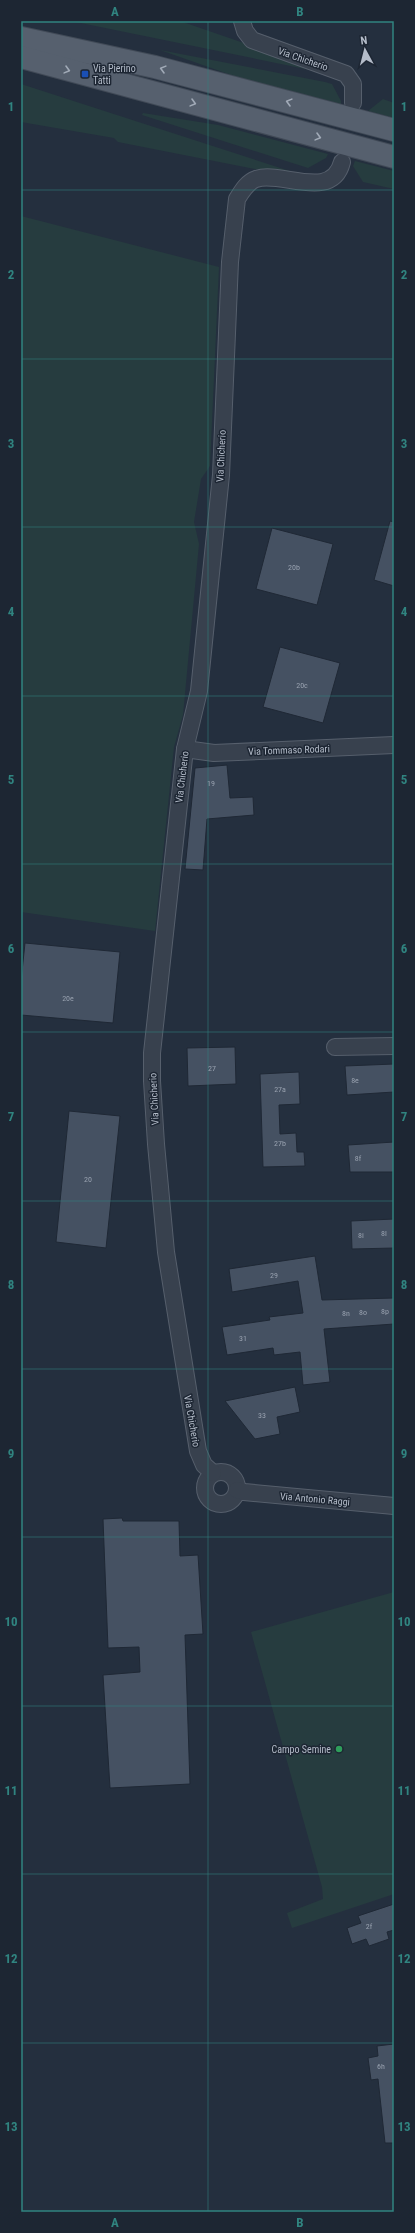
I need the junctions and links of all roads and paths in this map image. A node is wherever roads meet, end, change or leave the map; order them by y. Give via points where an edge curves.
1 (242, 21) edge
2 (27, 49) edge
3 (353, 103) dead end
4 (394, 130) edge
5 (394, 156) edge
6 (342, 162) dead end
7 (394, 745) edge
8 (185, 749) junction
9 (394, 1046) edge
10 (335, 1047) dead end
11 (213, 1473) junction
12 (237, 1490) junction
13 (394, 1506) edge

1 - 3 street, Via Chicherio via 252,40 346,74 353,84
4 -> 2 main road via 155,67
2 -> 5 main road
6 - 8 street, Via Chicherio via 338,172 333,176 315,183 266,177 256,179 242,190 238,199 230,262 221,475 199,691
7 - 8 street, Via Tommaso Rodari via 214,753
8 - 11 street, Via Chicherio via 154,1025 152,1080 166,1252 182,1364 198,1451 204,1465
9 - 10 street
11 - 12 street via 223,1472 232,1476
11 - 12 street via 204,1486 209,1500 224,1504 233,1499
12 - 13 street, Via Antonio Raggi

